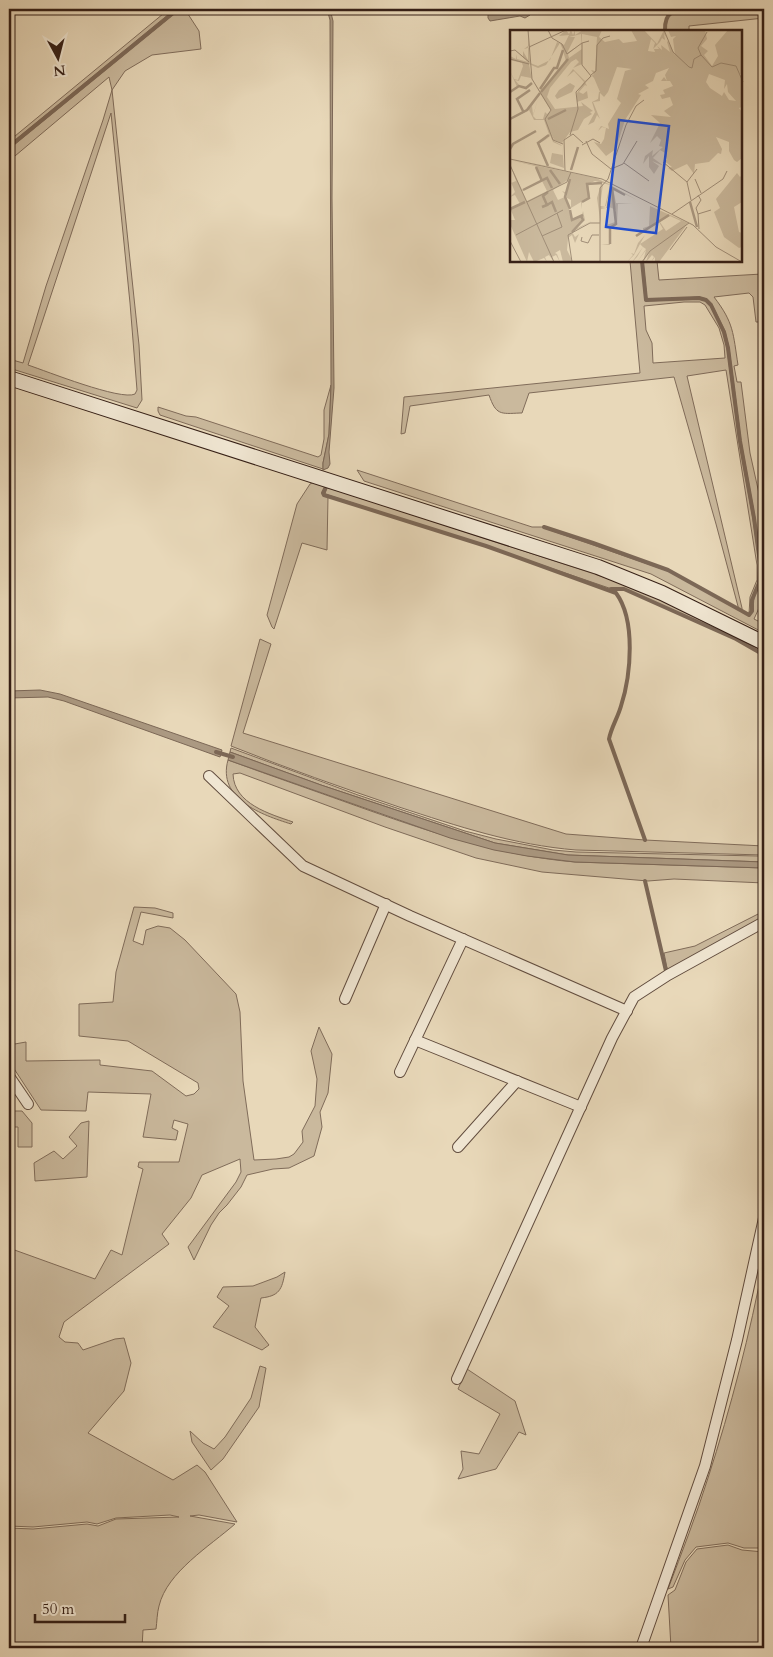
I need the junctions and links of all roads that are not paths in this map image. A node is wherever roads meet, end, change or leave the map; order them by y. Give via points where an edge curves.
1 (9, 378) edge
2 (764, 643) edge
3 (209, 776) dead end
4 (386, 904) junction
5 (764, 922) edge
6 (463, 939) junction
7 (345, 999) dead end
8 (626, 1011) junction
9 (415, 1040) junction
10 (400, 1072) dead end
11 (9, 1076) edge
12 (517, 1081) junction
13 (28, 1104) dead end
14 (581, 1107) junction
15 (458, 1147) dead end
16 (764, 1218) edge
17 (457, 1379) dead end
18 (642, 1648) edge

1 - 2 main road via 598,567 662,593
3 - 4 street via 303,866
4 - 6 street
4 - 7 street
5 - 8 street via 668,975 634,997
6 - 8 street
6 - 9 street
8 - 14 street
9 - 10 street
9 - 12 street
11 - 13 street
12 - 14 street
12 - 15 street
14 - 17 street
16 - 18 street via 708,1456

